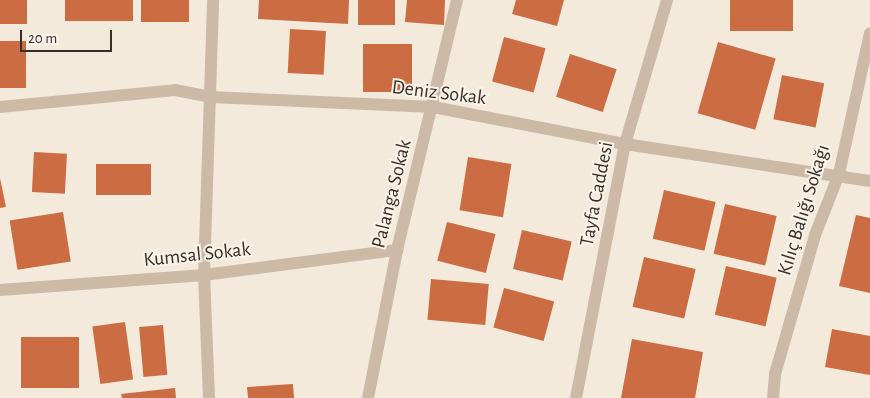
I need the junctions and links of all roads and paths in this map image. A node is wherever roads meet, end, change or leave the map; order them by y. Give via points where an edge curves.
1 (213, 0) edge
2 (456, 0) edge
3 (667, 0) edge
4 (870, 33) edge
5 (210, 97) junction
6 (0, 107) edge
7 (433, 107) junction
8 (625, 144) junction
9 (839, 174) junction
10 (870, 181) edge
11 (397, 250) junction
12 (204, 275) junction
13 (0, 290) edge
14 (209, 398) edge
15 (368, 398) edge
16 (576, 398) edge
17 (773, 398) edge

1 - 5 street
2 - 7 street, Palanga Sokak
3 - 8 street, Tayfa Caddesi
4 - 9 street, Kılıç Balığı Sokağı
5 - 6 street, Deniz Sokak via 175,90
5 - 7 street, Deniz Sokak
5 - 12 street
7 - 8 street, Deniz Sokak
7 - 11 street, Palanga Sokak
8 - 9 street, Deniz Sokak
8 - 16 street, Tayfa Caddesi
9 - 10 street, Deniz Sokak
9 - 17 street, Kılıç Balığı Sokağı via 812,244 775,374
11 - 12 street, Kumsal Sokak
11 - 15 street, Palanga Sokak
12 - 13 street, Kumsal Sokak
12 - 14 street

